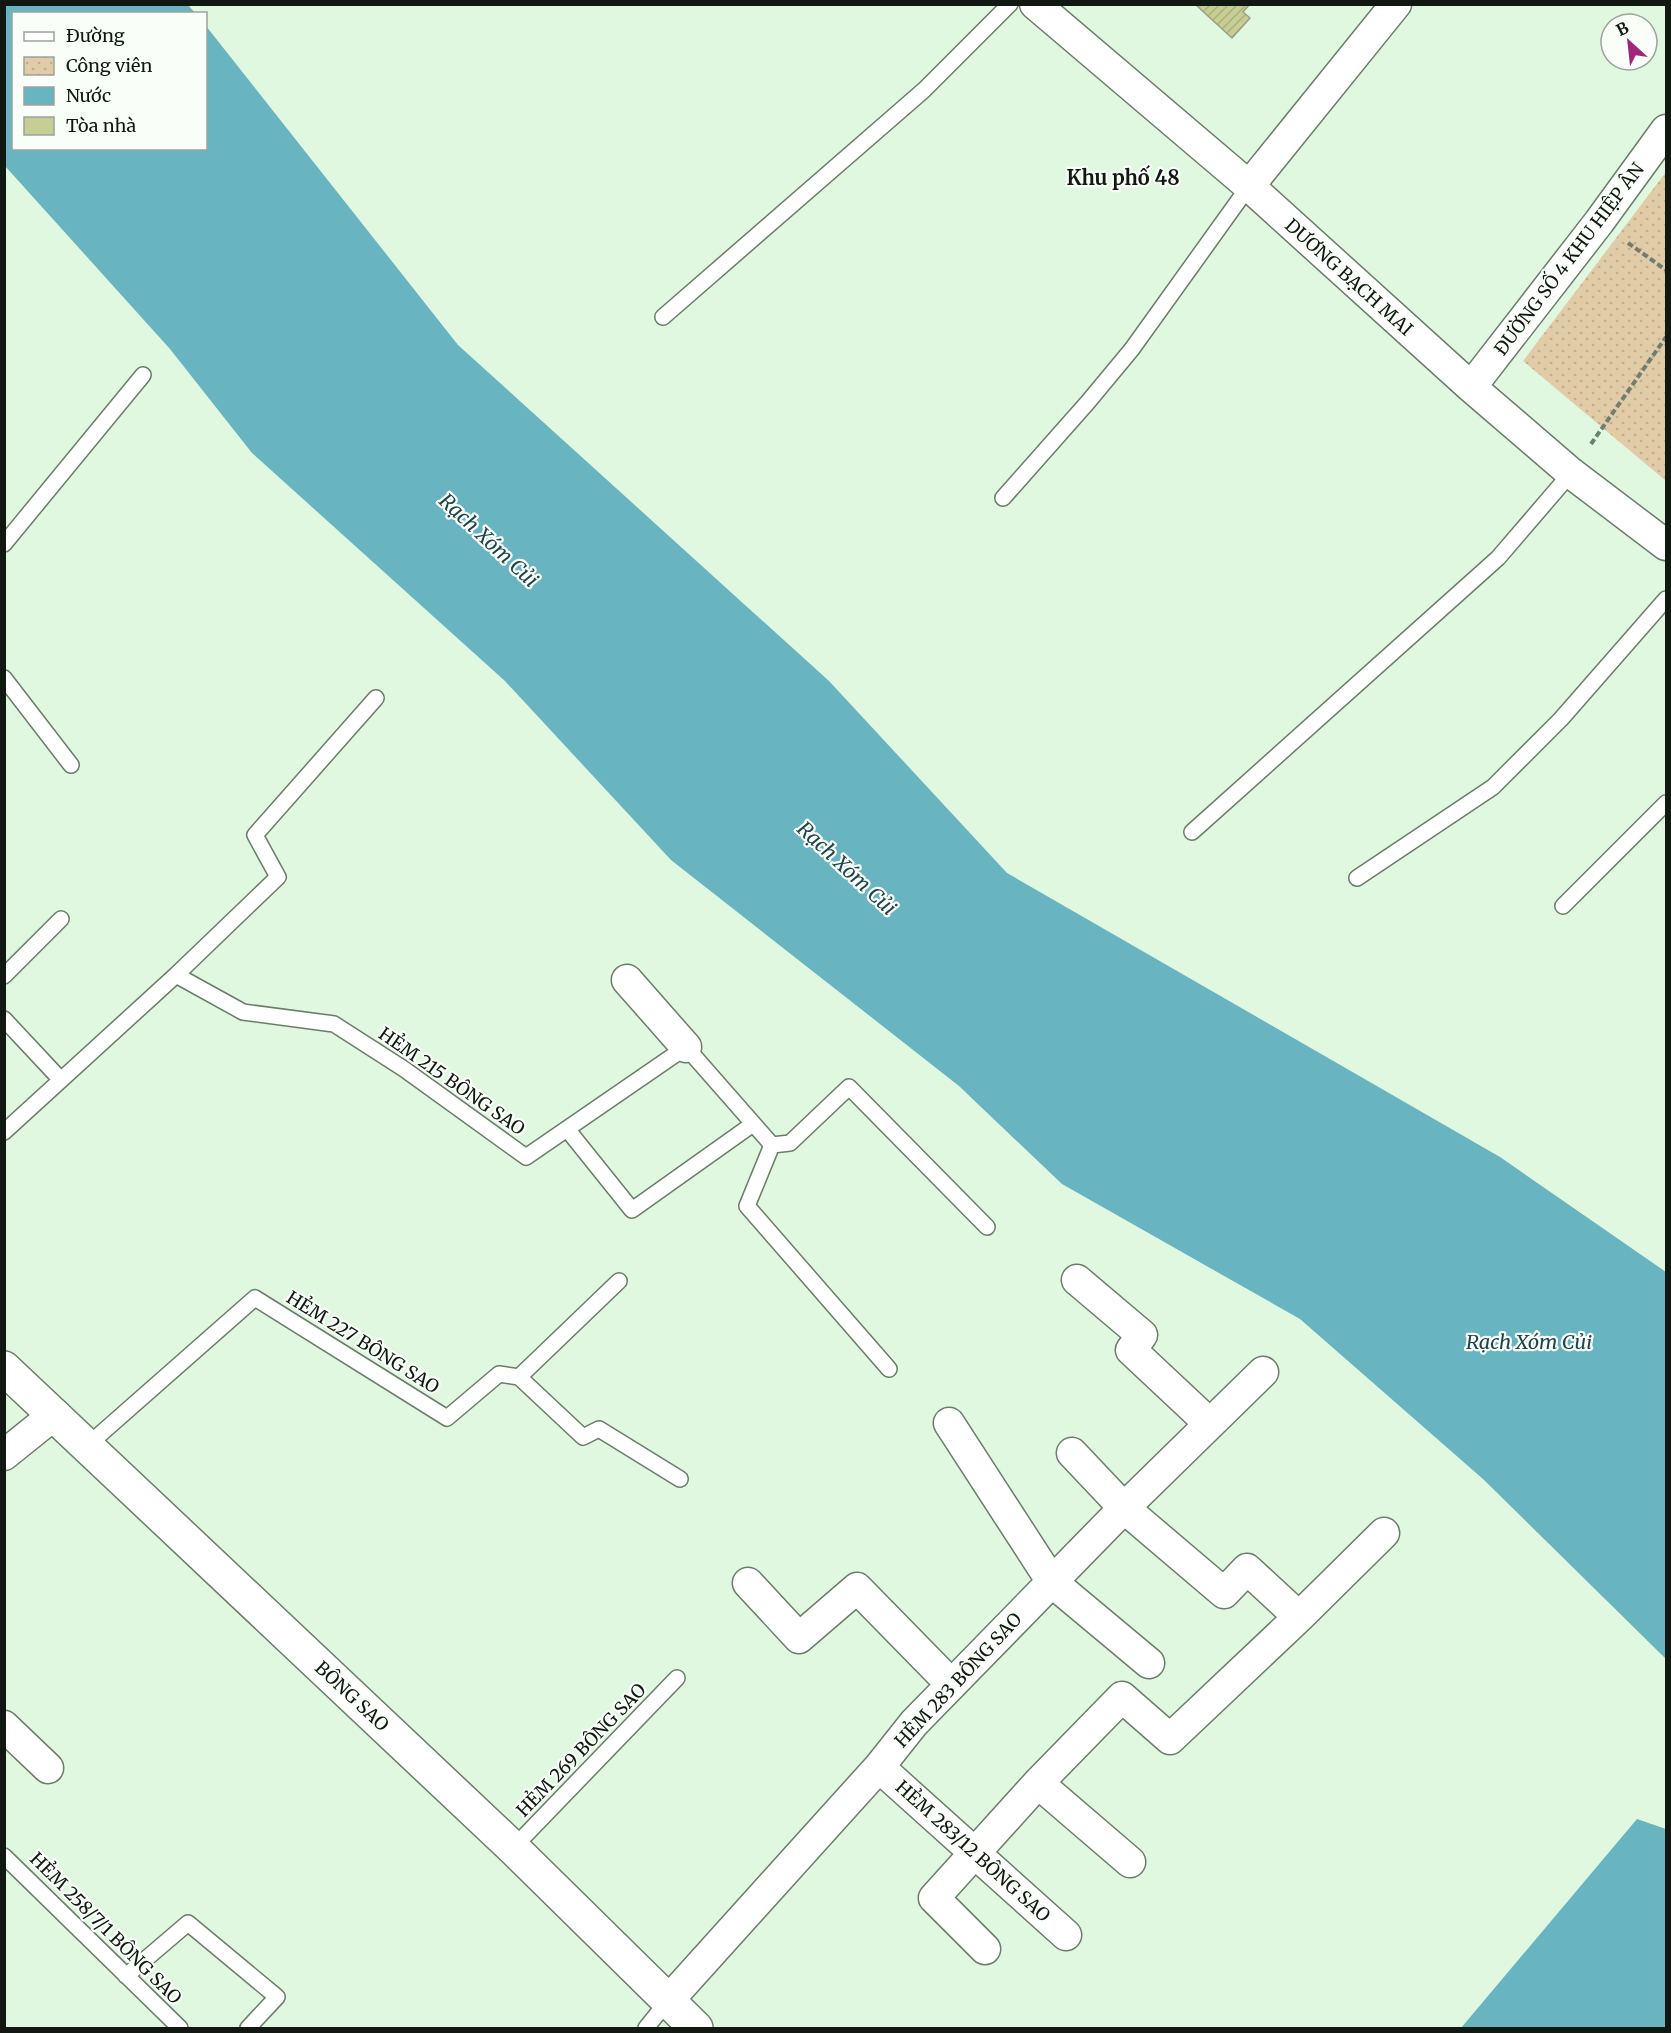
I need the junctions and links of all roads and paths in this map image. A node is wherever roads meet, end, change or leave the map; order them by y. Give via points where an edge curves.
1 (1010, 4) edge
2 (1035, 4) edge
3 (1396, 4) edge
4 (1666, 130) edge
5 (1249, 186) junction
6 (1599, 222) junction
7 (1666, 270) edge
8 (663, 317) dead end
9 (1666, 337) edge
10 (143, 375) dead end
11 (1472, 387) junction
12 (1571, 473) junction
13 (1003, 498) dead end
14 (4, 544) edge
15 (1666, 545) edge
16 (1666, 599) edge
17 (4, 678) edge
18 (376, 698) dead end
19 (71, 765) dead end
20 (1666, 803) edge
21 (1192, 832) dead end
22 (1357, 878) dead end
23 (1563, 906) dead end
24 (61, 919) dead end
25 (176, 975) junction
26 (4, 976) edge
27 (627, 980) dead end
28 (4, 1019) edge
29 (686, 1047) junction
30 (61, 1080) junction
31 (753, 1124) junction
32 (567, 1129) junction
33 (4, 1131) edge
34 (772, 1145) junction
35 (987, 1227) dead end
36 (1077, 1280) dead end
37 (619, 1281) dead end
38 (4, 1368) edge
39 (889, 1369) dead end
40 (1263, 1372) dead end
41 (519, 1377) junction
42 (55, 1414) junction
43 (949, 1424) dead end
44 (1210, 1424) junction
45 (88, 1446) junction
46 (1072, 1453) dead end
47 (4, 1455) edge
48 (680, 1479) dead end
49 (1124, 1508) junction
50 (1384, 1533) dead end
51 (1052, 1582) junction
52 (748, 1583) dead end
53 (1299, 1617) junction
54 (1149, 1663) dead end
55 (677, 1678) dead end
56 (951, 1684) junction
57 (4, 1726) edge
58 (879, 1767) junction
59 (48, 1768) dead end
60 (1038, 1783) junction
61 (513, 1848) junction
62 (975, 1853) junction
63 (4, 1856) edge
64 (1130, 1862) dead end
65 (1066, 1935) dead end
66 (985, 1949) dead end
67 (126, 1976) junction
68 (667, 2002) junction
69 (180, 2028) edge
70 (248, 2028) edge
71 (646, 2028) edge
72 (696, 2028) edge

1 - 8 lane via 924,90
2 - 5 street, DƯƠNG BẠCH MAI
3 - 5 street
4 - 6 street, ĐƯỜNG SỐ 4 KHU HIỆP ÂN
5 - 11 street, DƯƠNG BẠCH MAI
5 - 13 lane via 1132,349
6 - 7 path
6 - 11 street, ĐƯỜNG SỐ 4 KHU HIỆP ÂN
9 - 12 path
10 - 14 lane
11 - 12 street, DƯƠNG BẠCH MAI
12 - 15 street, DƯƠNG BẠCH MAI
12 - 21 lane via 1498,558
16 - 22 lane via 1561,719 1493,787
17 - 19 lane
18 - 25 lane via 255,835 278,877
20 - 23 lane
24 - 26 lane
25 - 30 lane
25 - 32 lane, HẺM 215 BÔNG SAO via 243,1012 334,1024 526,1157
27 - 29 street
28 - 30 lane
29 - 31 lane
29 - 32 lane, HẺM 215 BÔNG SAO
30 - 33 lane
31 - 32 lane via 632,1210
31 - 34 lane
34 - 35 lane via 790,1143 849,1087
34 - 39 lane via 747,1206
36 - 44 street via 1142,1335 1131,1350
37 - 41 lane
38 - 42 street, BÔNG SAO
40 - 44 street, HẺM 283 BÔNG SAO
41 - 45 lane, HẺM 227 BÔNG SAO via 499,1374 447,1418 255,1298
41 - 48 lane via 583,1437 599,1429
42 - 45 street, BÔNG SAO
42 - 47 street
43 - 51 street
44 - 49 street, HẺM 283 BÔNG SAO
45 - 61 street, BÔNG SAO
46 - 49 street
49 - 51 street, HẺM 283 BÔNG SAO
49 - 53 street via 1224,1593 1246,1569
50 - 53 street
51 - 54 street
51 - 56 street, HẺM 283 BÔNG SAO
52 - 56 street via 799,1638 857,1588
53 - 60 street via 1170,1739 1122,1697
55 - 61 lane, HẺM 269 BÔNG SAO
56 - 58 street, HẺM 283 BÔNG SAO
57 - 59 street
58 - 62 street, HẺM 283/12 BÔNG SAO
58 - 68 street, HẺM 283 BÔNG SAO
60 - 62 street
60 - 64 street
61 - 68 street, BÔNG SAO
62 - 65 street, HẺM 283/12 BÔNG SAO
62 - 66 street via 934,1898
63 - 67 lane, HẺM 258/7/1 BÔNG SAO
67 - 69 lane, HẺM 258/7/1 BÔNG SAO
67 - 70 lane via 188,1923 277,1997
68 - 71 lane
68 - 72 street, BÔNG SAO

